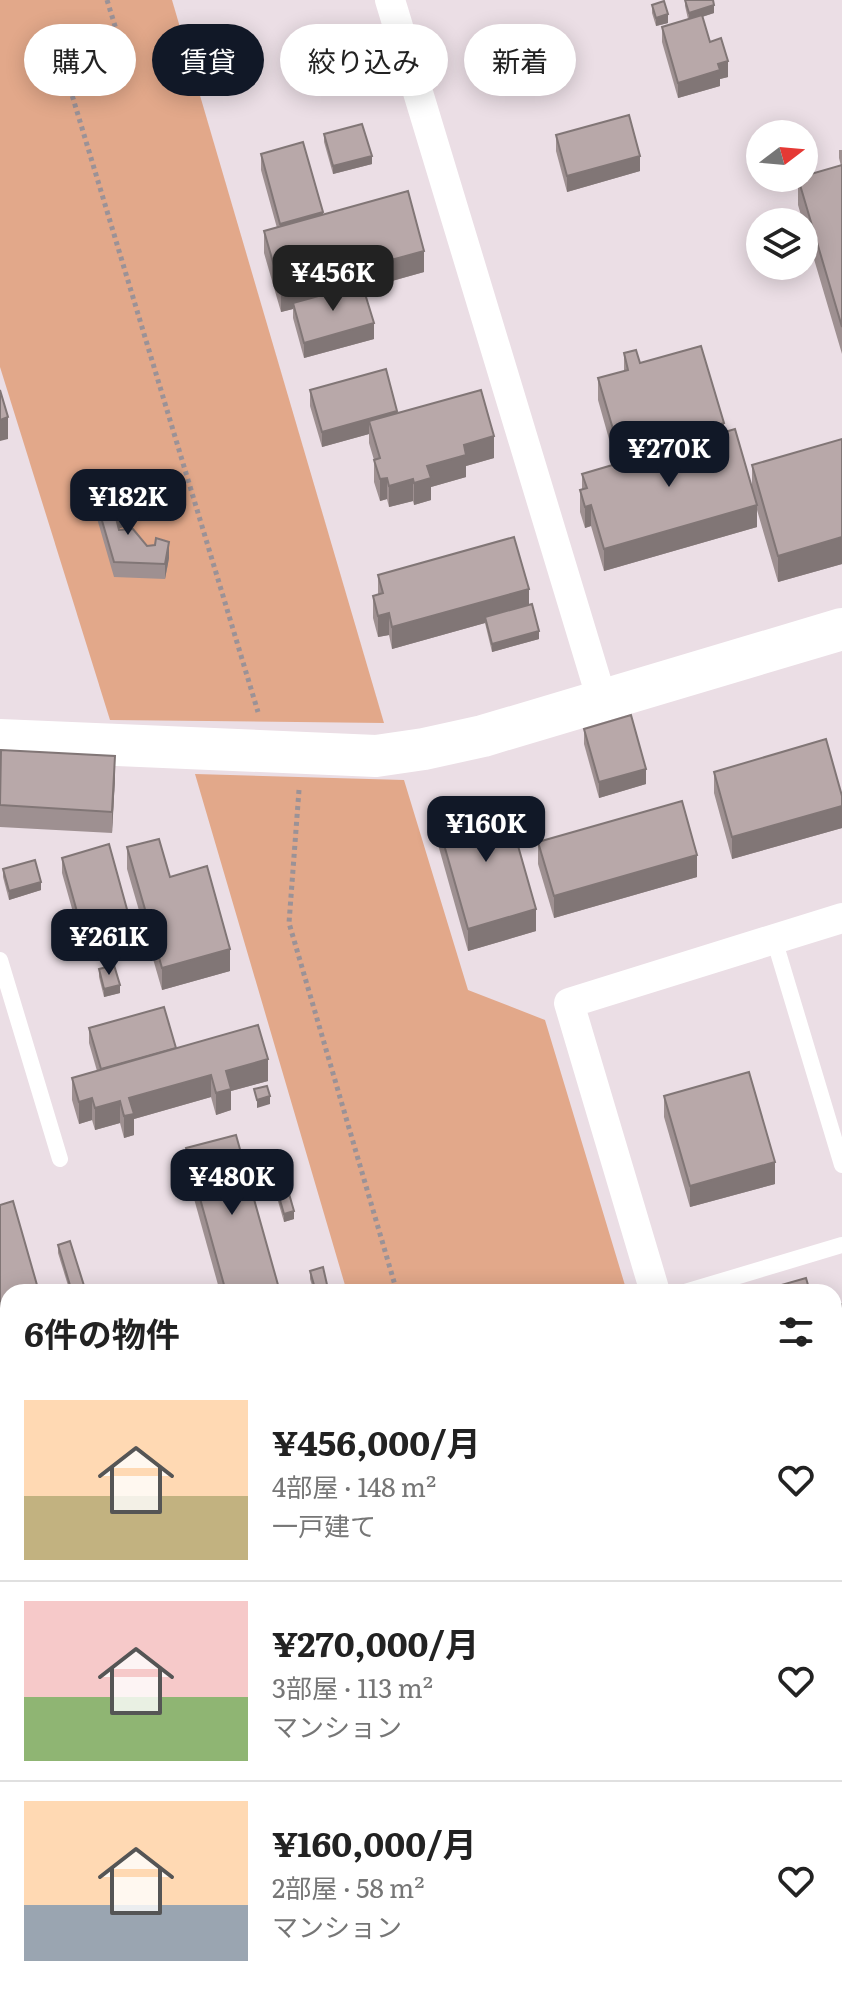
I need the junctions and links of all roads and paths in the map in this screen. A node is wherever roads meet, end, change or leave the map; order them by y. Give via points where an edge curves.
1 (107, 0) edge
2 (390, 0) edge
3 (842, 629) edge
4 (602, 700) junction
5 (0, 740) edge
6 (286, 752) junction
7 (842, 918) edge
8 (774, 939) junction
9 (0, 960) edge
10 (60, 1159) dead end
11 (842, 1165) edge
12 (842, 1245) edge
13 (395, 1284) edge
14 (653, 1284) edge
15 (712, 1284) edge

1 - 6 path via 128,68 69,85
2 - 4 street
3 - 4 street
4 - 6 street via 424,749 376,756
5 - 6 street
6 - 13 path via 289,923
7 - 8 street
8 - 11 lane
8 - 14 street via 569,1003
9 - 10 lane
12 - 15 lane

